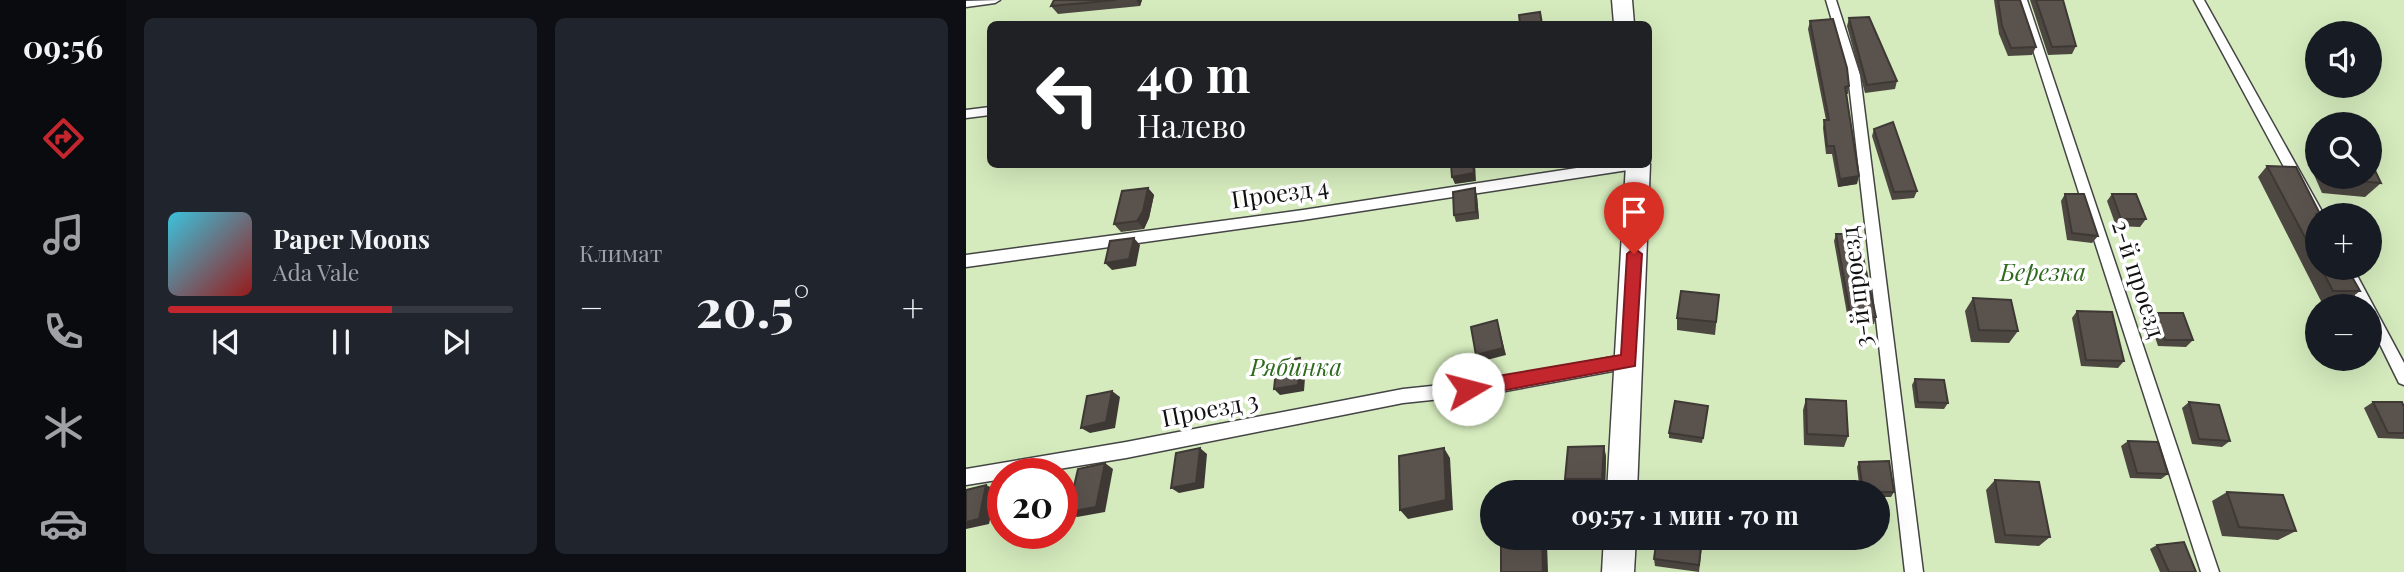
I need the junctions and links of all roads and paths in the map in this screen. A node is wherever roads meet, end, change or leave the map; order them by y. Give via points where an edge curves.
1 (995, 0) edge
2 (1622, 0) edge
3 (1831, 0) edge
4 (2022, 0) edge
5 (2199, 0) edge
6 (966, 4) edge
7 (1625, 21) edge
8 (987, 111) edge
9 (966, 114) edge
10 (1610, 168) edge
11 (1638, 169) edge
12 (2310, 203) edge
13 (966, 261) edge
14 (2382, 334) edge
15 (1629, 361) junction
16 (2404, 378) edge
17 (966, 477) edge
18 (1623, 480) edge
19 (1619, 550) edge
20 (1618, 572) edge
21 (1914, 572) edge
22 (2210, 572) edge

1 - 6 lane
2 - 7 street
3 - 21 lane, 3-й проезд via 1854,75
4 - 22 lane, 2-й проезд
5 - 12 lane
8 - 9 lane
10 - 13 lane, Проезд 4
11 - 15 street
14 - 16 lane
15 - 17 lane, Проезд 3 via 1489,387 1403,396
15 - 18 street
19 - 20 street

